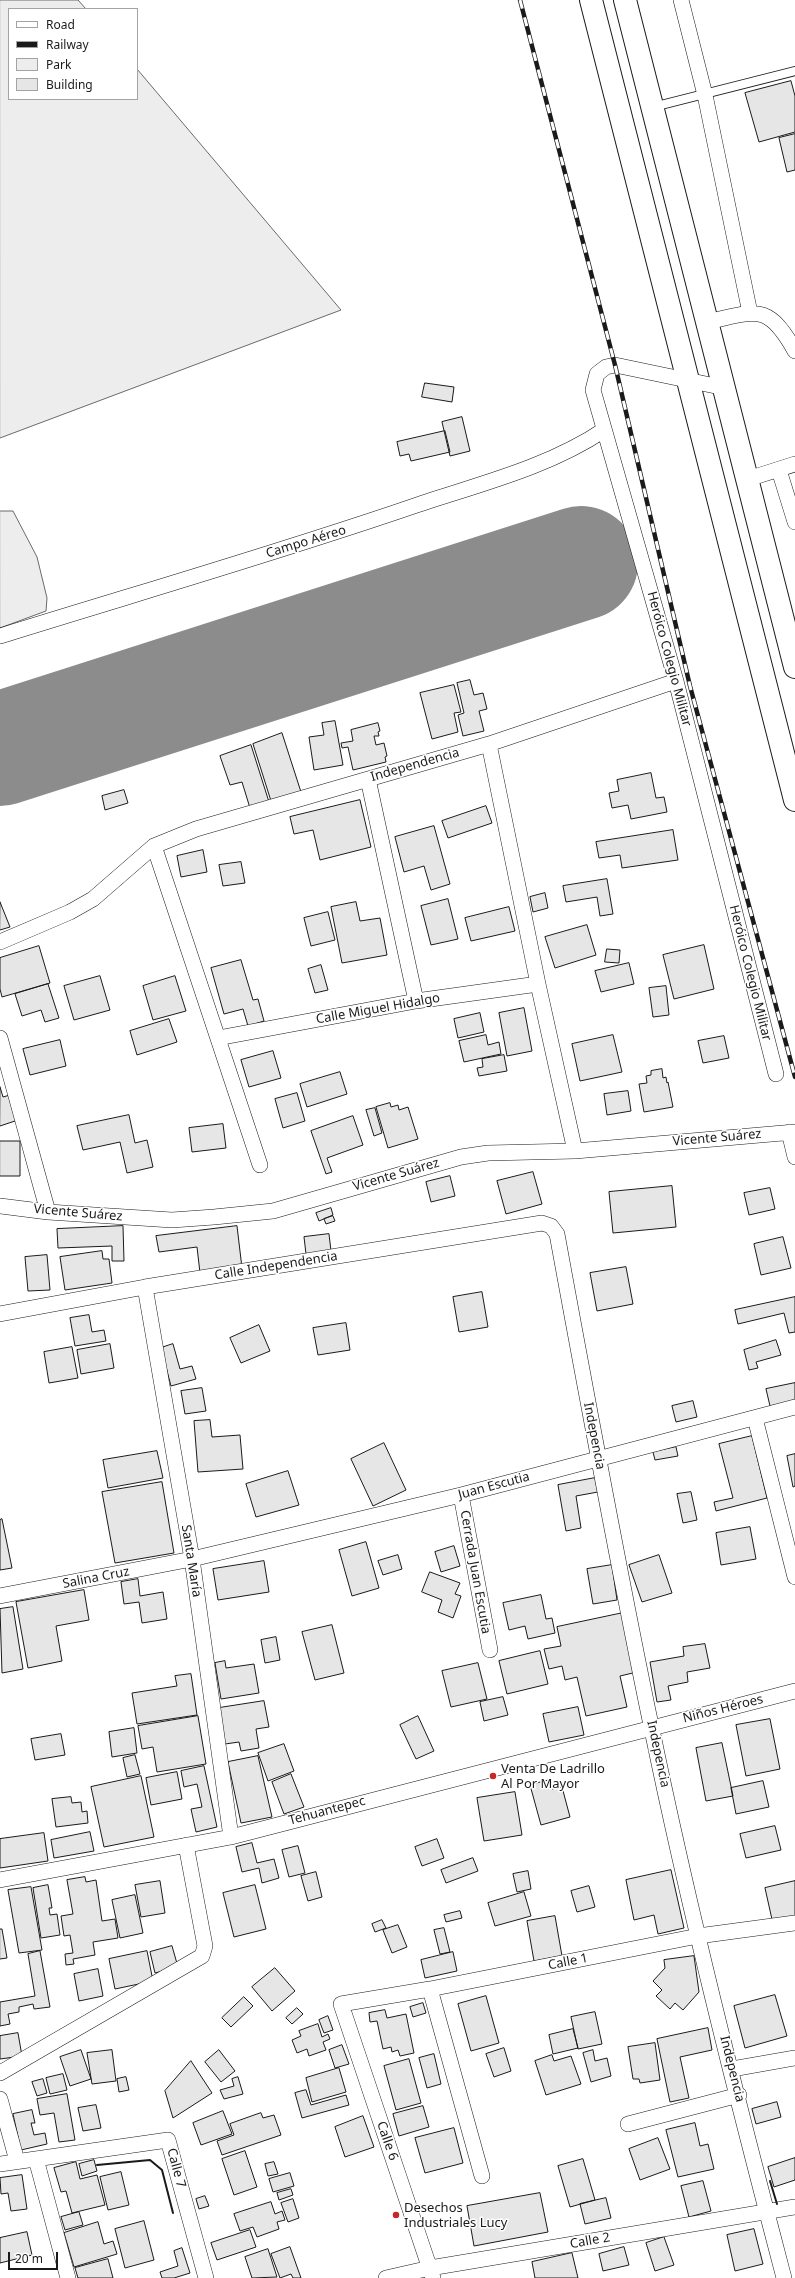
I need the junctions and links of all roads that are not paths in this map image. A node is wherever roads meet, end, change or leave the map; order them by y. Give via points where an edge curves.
1 (591, 0) edge
2 (625, 0) edge
3 (681, 0) edge
4 (795, 70) edge
5 (705, 95) junction
6 (653, 107) junction
7 (750, 313) junction
8 (706, 322) junction
9 (795, 351) edge
10 (688, 380) junction
11 (725, 388) junction
12 (604, 430) junction
13 (795, 464) edge
14 (779, 470) junction
15 (748, 479) junction
16 (795, 522) edge
17 (0, 636) edge
18 (795, 667) edge
19 (676, 681) junction
20 (489, 744) junction
21 (368, 779) junction
22 (795, 800) edge
23 (154, 846) junction
24 (0, 942) edge
25 (538, 984) junction
26 (416, 1001) junction
27 (0, 1038) edge
28 (218, 1038) junction
29 (776, 1074) dead end
30 (792, 1132) edge
31 (575, 1150) junction
32 (795, 1157) edge
33 (260, 1165) dead end
34 (0, 1206) edge
35 (48, 1212) junction
36 (552, 1226) joint
37 (145, 1287) junction
38 (0, 1314) edge
39 (795, 1407) edge
40 (754, 1418) junction
41 (598, 1458) junction
42 (461, 1495) junction
43 (192, 1559) junction
44 (795, 1577) edge
45 (0, 1596) edge
46 (490, 1650) dead end
47 (795, 1691) edge
48 (651, 1727) junction
49 (231, 1837) junction
50 (186, 1845) junction
51 (0, 1880) edge
52 (795, 1923) edge
53 (698, 1936) junction
54 (430, 1989) junction
55 (341, 2004) joint
56 (795, 2058) edge
57 (732, 2069) junction
58 (0, 2073) edge
59 (738, 2095) junction
60 (0, 2099) edge
61 (628, 2124) dead end
62 (36, 2159) junction
63 (17, 2161) junction
64 (0, 2164) edge
65 (482, 2176) dead end
66 (795, 2207) edge
67 (767, 2211) junction
68 (432, 2273) edge
69 (68, 2278) edge
70 (206, 2278) edge
71 (386, 2278) edge
72 (784, 2278) edge

1 - 10 main road
2 - 6 main road
3 - 5 street
4 - 5 lane
5 - 6 lane
5 - 7 street
6 - 8 main road
7 - 8 street
7 - 9 street via 765,314 783,329
8 - 11 main road
10 - 11 street, Heróico Colegio Militar
10 - 12 street, Heróico Colegio Militar via 615,365 606,367 597,374 593,390
10 - 22 main road
11 - 15 main road
12 - 17 street, Campo Aéreo via 584,443 542,463 332,534
12 - 19 street, Heróico Colegio Militar
13 - 14 street
14 - 15 street
14 - 16 street
15 - 18 main road
19 - 20 street, Independencia
19 - 29 street, Heróico Colegio Militar
20 - 21 street, Independencia
20 - 25 street
21 - 23 street, Independencia via 196,829
21 - 26 street
23 - 24 street, Independencia via 93,899 70,912
23 - 28 street
25 - 26 street, Calle Miguel Hidalgo
25 - 31 street
26 - 28 street, Calle Miguel Hidalgo
27 - 35 street
28 - 33 street
30 - 31 street, Vicente Suárez
30 - 32 street
31 - 35 street, Vicente Suárez via 461,1157 273,1211 172,1220
34 - 35 street, Vicente Suárez
36 - 37 street, Calle Independencia via 542,1223
36 - 41 street, Indepencia via 557,1234
37 - 38 street, Calle Independencia
37 - 43 street, Santa María
39 - 40 street, Juan Escutia
40 - 41 street, Juan Escutia
40 - 44 street
41 - 42 street, Juan Escutia
41 - 48 street, Indepencia
42 - 43 street, Juan Escutia
42 - 46 street, Cerrada Juan Escutia
43 - 45 street, Salina Cruz
43 - 49 street, Santa María
47 - 48 street, Niños Héroes
48 - 49 street, Tehuantepec
48 - 53 street, Indepencia
49 - 50 street, Tehuantepec
50 - 51 street, Tehuantepec
50 - 58 street via 205,1946 202,1956
52 - 53 street, Calle 1
53 - 54 street, Calle 1
53 - 57 street, Indepencia
54 - 55 street, Calle 1
54 - 65 street
55 - 68 street, Calle 6
56 - 57 street
57 - 59 street, Indepencia
59 - 61 street
59 - 67 street, Indepencia
60 - 63 street
62 - 63 street
62 - 69 street
62 - 70 street, Calle 7 via 168,2140
63 - 64 street
66 - 67 street, Calle 2
67 - 68 street, Calle 2
67 - 72 street, Indepencia
68 - 71 street, Calle 2

